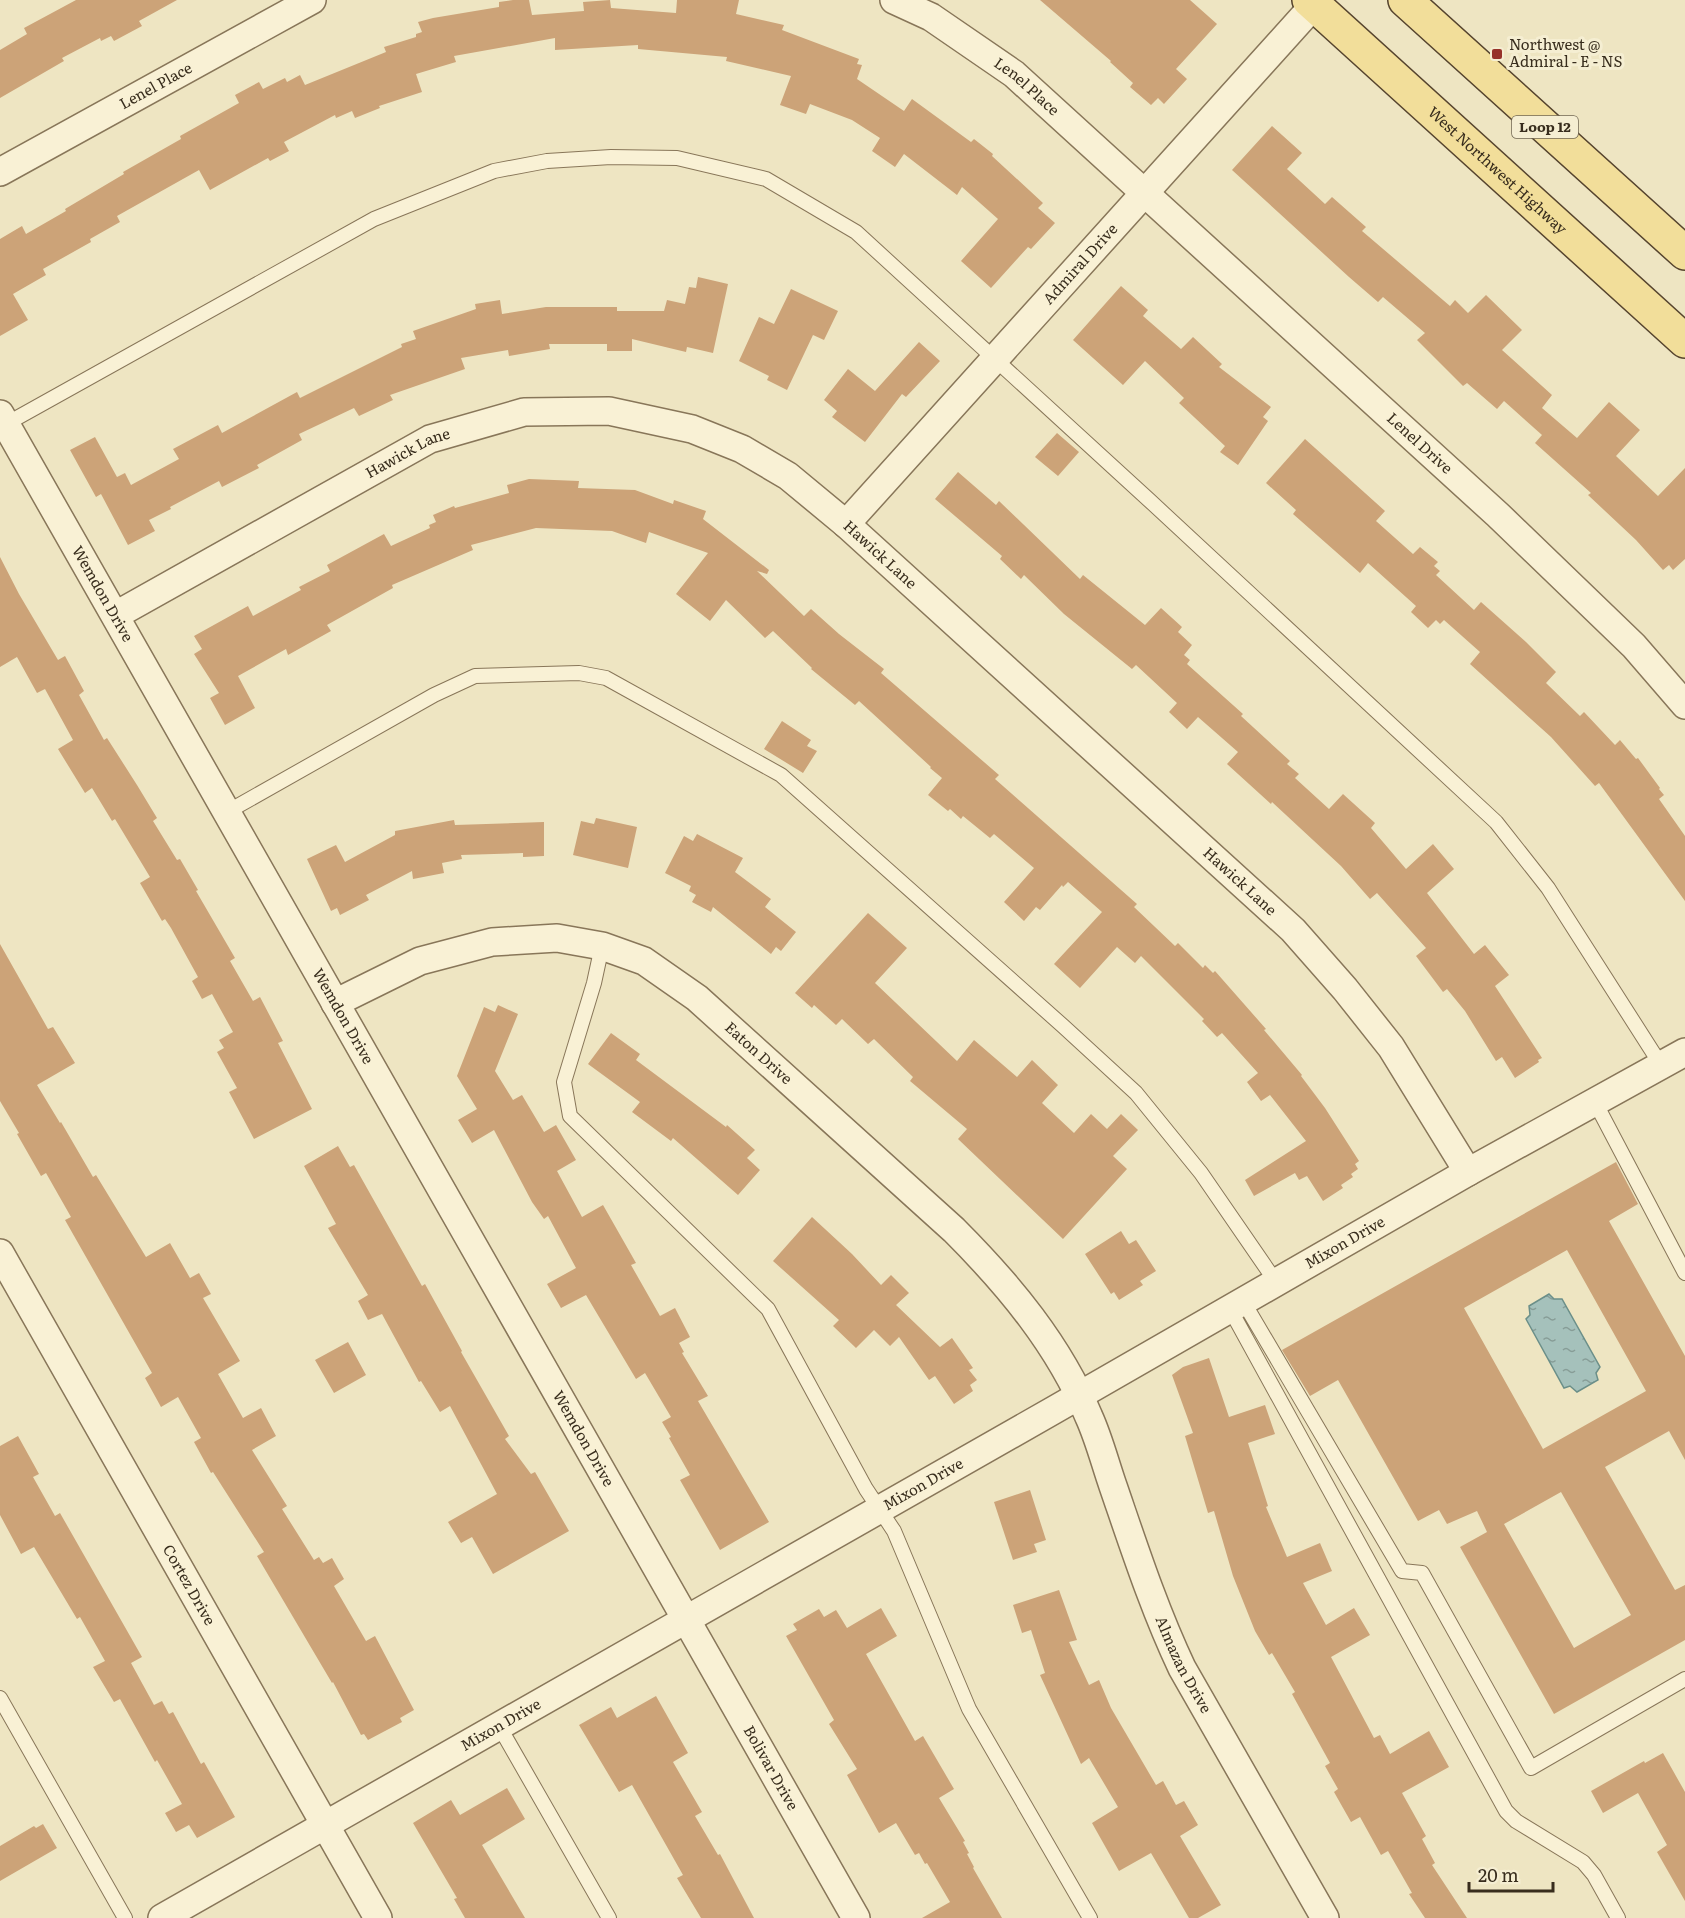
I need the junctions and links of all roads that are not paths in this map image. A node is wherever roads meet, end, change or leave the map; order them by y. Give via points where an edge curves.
1 (312, 0) edge
2 (894, 0) edge
3 (1405, 0) edge
4 (1311, 2) edge
5 (0, 172) edge
6 (1145, 192) junction
7 (1685, 254) edge
8 (1685, 341) edge
9 (995, 359) junction
10 (3, 419) edge
11 (846, 524) junction
12 (116, 615) junction
13 (1685, 705) edge
14 (227, 812) junction
15 (602, 946) junction
16 (335, 1003) junction
17 (1685, 1052) edge
18 (1661, 1065) junction
19 (1595, 1102) junction
20 (1468, 1172) junction
21 (0, 1253) edge
22 (1685, 1273) edge
23 (1276, 1282) junction
24 (1236, 1305) junction
25 (1080, 1395) junction
26 (879, 1508) junction
27 (687, 1619) junction
28 (1685, 1679) edge
29 (0, 1698) edge
30 (499, 1726) junction
31 (325, 1825) junction
32 (125, 1918) edge
33 (162, 1918) edge
34 (378, 1918) edge
35 (609, 1918) edge
36 (856, 1918) edge
37 (1090, 1918) edge
38 (1325, 1918) edge
39 (1618, 1918) edge

1 - 5 street, Lenel Place
2 - 6 street, Lenel Place via 931,17 1014,74
3 - 7 main road, Loop 12
4 - 6 street, Admiral Drive
4 - 8 main road, West Northwest Highway
6 - 9 street, Admiral Drive
6 - 13 street, Lenel Drive via 1498,515 1634,646
9 - 10 lane via 856,232 766,178 677,158 557,160 494,171 374,219
9 - 11 street, Admiral Drive
9 - 18 lane via 1496,822 1548,888
10 - 12 street, Wemdon Drive
11 - 12 street, Hawick Lane via 788,476 742,449 692,429 609,411 524,412 430,439
11 - 20 street, Hawick Lane via 1293,930 1391,1047
12 - 14 street, Wemdon Drive
14 - 16 street, Wemdon Drive
14 - 23 lane via 434,695 475,676 579,673 606,678 781,775 1063,1026 1136,1093 1201,1173
15 - 16 street, Eaton Drive via 558,938 492,942 420,961
15 - 25 street, Eaton Drive via 644,961 698,998 954,1230 988,1263 1029,1313
15 - 26 lane via 564,1082 570,1116 768,1309
16 - 27 street, Wemdon Drive
17 - 18 street, Mixon Drive
18 - 19 street, Mixon Drive
19 - 20 street, Mixon Drive
19 - 22 lane
20 - 23 street, Mixon Drive
21 - 31 street, Cortez Drive
23 - 24 street, Mixon Drive
24 - 25 street, Mixon Drive
24 - 28 lane via 1402,1571 1422,1572 1531,1768
24 - 39 lane via 1506,1811 1583,1862
25 - 26 street, Mixon Drive
25 - 38 street, Almazan Drive via 1169,1641
26 - 27 street, Mixon Drive
26 - 37 lane via 894,1531 969,1709
27 - 30 street, Mixon Drive
27 - 36 street, Bolivar Drive
29 - 32 lane
30 - 31 street, Mixon Drive
30 - 35 lane
31 - 33 street, Mixon Drive
31 - 34 street, Cortez Drive

